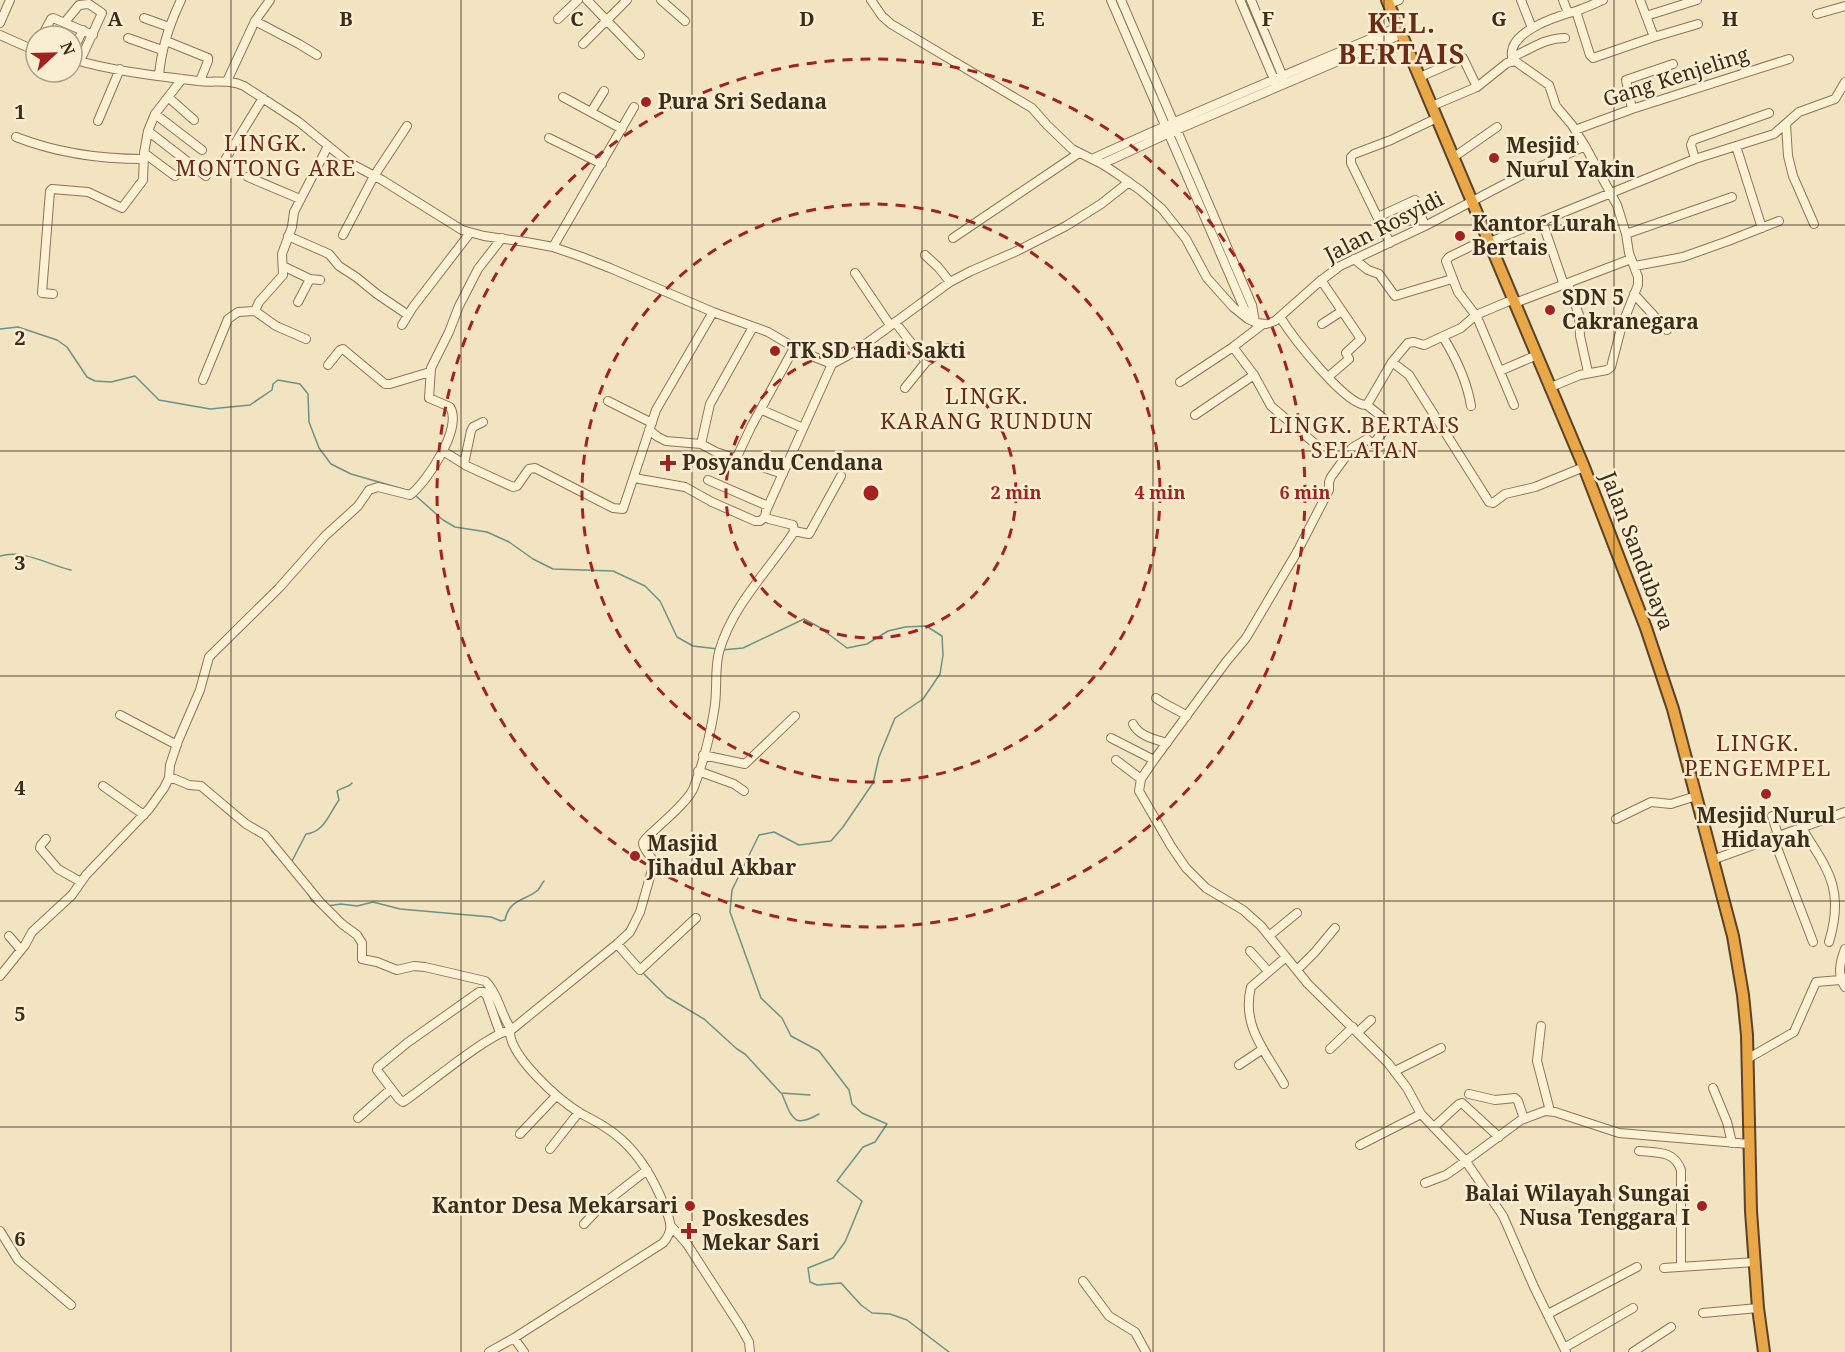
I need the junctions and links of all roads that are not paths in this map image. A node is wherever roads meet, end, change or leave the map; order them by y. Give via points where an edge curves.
1 (10, 0) edge
2 (181, 0) edge
3 (270, 0) edge
4 (578, 0) edge
5 (587, 0) edge
6 (627, 0) edge
7 (661, 0) edge
8 (871, 0) edge
9 (1111, 0) edge
10 (1121, 0) edge
11 (1240, 0) edge
12 (1251, 0) edge
13 (1521, 0) edge
14 (1563, 0) edge
15 (1603, 0) edge
16 (1640, 0) edge
17 (1696, 0) edge
18 (1392, 1) edge
19 (1845, 6) edge
20 (1572, 12) junction
21 (1817, 14) dead end
22 (1646, 16) junction
23 (144, 18) dead end
24 (558, 19) dead end
25 (607, 20) junction
26 (255, 21) junction
27 (685, 21) dead end
28 (65, 22) junction
29 (0, 23) edge
30 (49, 24) edge
31 (70, 24) edge
32 (1698, 24) dead end
33 (169, 27) junction
34 (1532, 28) junction
35 (84, 30) edge
36 (1400, 30) junction
37 (0, 35) edge
38 (93, 35) junction
39 (1654, 37) junction
40 (128, 38) dead end
41 (1565, 38) dead end
42 (166, 41) junction
43 (584, 44) dead end
44 (24, 45) edge
45 (84, 48) edge
46 (162, 50) junction
47 (317, 55) dead end
48 (640, 55) dead end
49 (1789, 59) dead end
50 (1513, 60) junction
51 (84, 62) edge
52 (1673, 64) dead end
53 (120, 69) junction
54 (159, 75) junction
55 (1420, 77) junction
56 (182, 79) junction
57 (1284, 80) junction
58 (200, 81) junction
59 (227, 81) junction
60 (1845, 82) edge
61 (1275, 84) junction
62 (1477, 87) junction
63 (604, 91) dead end
64 (168, 97) junction
65 (563, 97) dead end
66 (263, 98) junction
67 (1432, 106) junction
68 (634, 107) dead end
69 (1632, 109) junction
70 (591, 112) junction
71 (1769, 112) dead end
72 (155, 114) junction
73 (1437, 118) junction
74 (194, 120) dead end
75 (98, 121) dead end
76 (407, 126) dead end
77 (1497, 127) dead end
78 (1170, 128) junction
79 (622, 129) junction
80 (1782, 129) junction
81 (1575, 130) junction
82 (148, 131) junction
83 (16, 137) dead end
84 (549, 138) dead end
85 (328, 146) junction
86 (1585, 146) junction
87 (1736, 146) junction
88 (202, 150) dead end
89 (1079, 153) junction
90 (143, 156) junction
91 (1454, 158) junction
92 (1092, 159) junction
93 (1695, 159) junction
94 (223, 163) dead end
95 (602, 164) junction
96 (1102, 164) junction
97 (175, 176) dead end
98 (206, 176) dead end
99 (374, 176) junction
100 (248, 177) dead end
101 (1129, 182) junction
102 (1612, 194) junction
103 (1732, 197) dead end
104 (300, 199) junction
105 (1473, 202) junction
106 (1378, 217) junction
107 (1542, 221) junction
108 (1779, 221) dead end
109 (1814, 224) dead end
110 (1425, 226) junction
111 (1762, 228) junction
112 (470, 233) junction
113 (1626, 234) junction
114 (343, 235) dead end
115 (288, 236) junction
116 (502, 238) junction
117 (953, 238) dead end
118 (1489, 240) junction
119 (1390, 243) junction
120 (553, 247) junction
121 (925, 255) dead end
122 (1354, 260) junction
123 (1633, 263) junction
124 (283, 266) junction
125 (855, 273) dead end
126 (310, 279) junction
127 (1452, 279) junction
128 (320, 280) dead end
129 (1321, 280) junction
130 (950, 282) junction
131 (1566, 285) junction
132 (53, 294) dead end
133 (1634, 294) junction
134 (1514, 301) junction
135 (298, 302) dead end
136 (255, 311) junction
137 (1342, 311) junction
138 (713, 312) junction
139 (408, 315) junction
140 (1476, 315) junction
141 (1280, 317) junction
142 (1256, 322) junction
143 (892, 324) junction
144 (1322, 324) dead end
145 (402, 325) dead end
146 (753, 327) junction
147 (1667, 330) dead end
148 (1443, 337) junction
149 (306, 339) dead end
150 (1233, 347) junction
151 (794, 348) junction
152 (947, 348) dead end
153 (1537, 355) junction
154 (926, 362) junction
155 (1392, 362) junction
156 (832, 364) junction
157 (328, 365) dead end
158 (1500, 371) junction
159 (430, 372) junction
160 (1588, 372) junction
161 (1254, 375) junction
162 (1328, 377) junction
163 (202, 380) dead end
164 (1180, 382) dead end
165 (1551, 387) junction
166 (905, 388) dead end
167 (608, 401) dead end
168 (1367, 405) junction
169 (1470, 405) dead end
170 (1514, 405) dead end
171 (762, 410) junction
172 (1195, 415) dead end
173 (483, 422) dead end
174 (650, 427) junction
175 (803, 428) junction
176 (701, 444) junction
177 (443, 451) junction
178 (1327, 454) dead end
179 (736, 459) junction
180 (464, 464) junction
181 (1584, 467) junction
182 (783, 474) junction
183 (841, 476) dead end
184 (634, 478) junction
185 (708, 480) dead end
186 (768, 506) junction
187 (765, 517) junction
188 (794, 531) junction
189 (1156, 698) dead end
190 (120, 715) dead end
191 (795, 716) dead end
192 (1187, 716) junction
193 (1133, 724) dead end
194 (1111, 738) dead end
195 (1167, 743) junction
196 (177, 745) junction
197 (703, 755) junction
198 (1116, 760) dead end
199 (1154, 760) junction
200 (698, 771) junction
201 (169, 779) junction
202 (1141, 779) junction
203 (103, 786) dead end
204 (744, 790) dead end
205 (1696, 796) junction
206 (1845, 812) edge
207 (144, 815) junction
208 (1772, 816) dead end
209 (1616, 819) dead end
210 (1801, 827) junction
211 (1776, 836) junction
212 (46, 839) dead end
213 (1712, 860) junction
214 (653, 871) junction
215 (688, 872) dead end
216 (81, 882) junction
217 (1296, 913) dead end
218 (696, 918) dead end
219 (1335, 928) dead end
220 (9, 936) dead end
221 (1269, 936) junction
222 (1813, 942) dead end
223 (1829, 942) dead end
224 (617, 944) junction
225 (1845, 949) edge
226 (21, 950) junction
227 (1250, 951) dead end
228 (1286, 957) junction
229 (1297, 969) junction
230 (1268, 971) junction
231 (0, 976) edge
232 (1844, 982) edge
233 (1371, 1020) dead end
234 (1541, 1026) dead end
235 (511, 1030) junction
236 (1355, 1030) junction
237 (500, 1033) junction
238 (1441, 1048) dead end
239 (1263, 1049) junction
240 (1330, 1049) dead end
241 (1747, 1059) junction
242 (1239, 1065) dead end
243 (1395, 1071) junction
244 (1284, 1084) dead end
245 (1713, 1088) dead end
246 (391, 1089) junction
247 (1469, 1094) dead end
248 (556, 1096) junction
249 (1550, 1111) junction
250 (579, 1112) junction
251 (1420, 1114) junction
252 (358, 1118) dead end
253 (1524, 1119) junction
254 (1434, 1127) junction
255 (520, 1134) dead end
256 (1499, 1137) junction
257 (1732, 1143) junction
258 (1749, 1144) junction
259 (1360, 1145) dead end
260 (550, 1149) dead end
261 (1639, 1151) dead end
262 (1466, 1160) junction
263 (647, 1170) junction
264 (1425, 1184) dead end
265 (584, 1224) dead end
266 (671, 1226) junction
267 (0, 1232) edge
268 (1755, 1262) junction
269 (1681, 1266) junction
270 (1637, 1268) dead end
271 (1664, 1268) dead end
272 (1083, 1281) dead end
273 (71, 1305) dead end
274 (1633, 1308) dead end
275 (1758, 1308) junction
276 (1703, 1313) dead end
277 (1548, 1314) junction
278 (1671, 1328) dead end
279 (514, 1338) junction
280 (1565, 1350) edge
281 (489, 1352) edge
282 (524, 1352) edge
283 (750, 1352) edge
284 (1146, 1352) edge
285 (1633, 1352) edge
286 (1764, 1352) edge

1 - 29 street
2 - 33 street
3 - 26 street
4 - 24 street
5 - 25 street
6 - 25 street
7 - 27 street
8 - 89 street via 891,24 1036,110
9 - 78 street
10 - 78 street
11 - 61 street
12 - 57 street
13 - 34 street
14 - 20 street
15 - 20 street
16 - 22 street
17 - 22 street
18 - 36 highway, Jalan Sandubaya
19 - 21 street
20 - 34 street
20 - 39 street via 1593,58
22 - 39 street
23 - 33 street
25 - 43 street
25 - 48 street
26 - 47 street
26 - 59 street
28 - 30 street via 52,18
28 - 31 street
28 - 38 street via 78,5 92,5 102,14
32 - 39 street
33 - 42 street
34 - 50 street via 1515,41 1511,48
35 - 38 street
36 - 55 highway, Jalan Sandubaya
36 - 57 street
37 - 44 street
38 - 45 street
40 - 46 street
41 - 50 street via 1545,41
42 - 46 street
42 - 58 street via 207,58
46 - 54 street
49 - 69 street, Gang Kenjeling
50 - 62 street
50 - 81 street via 1547,83 1556,106
51 - 53 street
52 - 69 street via 1626,80
53 - 54 street
53 - 75 street
54 - 56 street
55 - 62 street via 1463,58
55 - 67 highway, Jalan Sandubaya
56 - 58 street
56 - 64 street
57 - 61 street
58 - 59 street
59 - 66 street
60 - 80 street via 1833,100 1799,112
61 - 78 street
62 - 67 street
63 - 70 street
64 - 72 street
64 - 74 street
65 - 70 street
66 - 85 street
66 - 94 street
67 - 73 highway, Jalan Sandubaya
68 - 79 street
69 - 81 street, Gang Kenjeling
70 - 79 street
71 - 93 street via 1692,141
72 - 82 street
72 - 88 street
73 - 91 highway, Jalan Sandubaya
73 - 106 street via 1352,156 1351,163
76 - 99 street
77 - 91 street
78 - 92 street
78 - 96 street
78 - 142 street via 1252,305
79 - 95 street
80 - 87 street
80 - 109 street via 1793,176
81 - 86 street
82 - 90 street
82 - 98 street
83 - 90 street via 45,148 112,159
84 - 95 street
85 - 99 street
85 - 104 street
86 - 102 street
86 - 105 street, Jalan Rosyidi
87 - 93 street
87 - 111 street
89 - 92 street
89 - 117 street
90 - 97 street
90 - 132 street via 143,180 120,208 88,192 50,191 42,293
91 - 105 highway, Jalan Sandubaya
92 - 96 street
93 - 102 street
95 - 120 street
96 - 101 street
99 - 112 street
99 - 114 street
100 - 104 street
101 - 130 street via 1049,235
101 - 142 street via 1169,216 1207,278 1233,307
102 - 107 street
102 - 113 street
103 - 113 street
104 - 115 street
105 - 110 street, Jalan Rosyidi
105 - 118 highway, Jalan Sandubaya
106 - 110 street via 1415,200
106 - 119 street
107 - 118 street
107 - 131 street
108 - 111 street
110 - 119 street, Jalan Rosyidi
111 - 123 street via 1683,256
112 - 116 street
112 - 139 street
113 - 123 street
115 - 124 street
115 - 139 street via 329,254 339,266
116 - 120 street
116 - 159 street via 474,277
118 - 127 street via 1448,257
118 - 134 highway, Jalan Sandubaya
119 - 122 street, Jalan Rosyidi
120 - 138 street
121 - 130 street
122 - 127 street via 1379,274 1395,296
122 - 129 street, Jalan Rosyidi
123 - 131 street
123 - 133 street via 1638,281
124 - 126 street
124 - 136 street via 283,275
125 - 143 street
126 - 128 street
126 - 135 street
127 - 140 street
129 - 137 street
129 - 141 street, Jalan Rosyidi
130 - 143 street
131 - 134 street
131 - 160 street via 1579,315
133 - 147 street
133 - 160 street via 1613,364 1609,369
134 - 140 street
134 - 153 highway, Jalan Sandubaya
136 - 149 street via 276,326
136 - 163 street via 238,312 228,319
137 - 144 street
137 - 162 street via 1361,339 1346,353 1349,359
138 - 146 street
138 - 174 street
139 - 145 street
140 - 148 street via 1465,326
140 - 158 street
141 - 142 street, Jalan Rosyidi via 1271,323
141 - 162 street
142 - 150 street, Jalan Rosyidi
143 - 154 street
143 - 156 street
146 - 151 street
146 - 176 street via 710,404
148 - 155 street via 1423,345 1408,343
148 - 169 street via 1465,382
150 - 161 street
150 - 164 street, Jalan Rosyidi
151 - 156 street
151 - 171 street
152 - 154 street
153 - 158 street
153 - 165 highway, Jalan Sandubaya
154 - 166 street
155 - 168 street
155 - 181 street via 1409,375 1489,502
156 - 175 street
157 - 159 street via 343,349 385,384
158 - 170 street
159 - 177 street via 429,398 453,411
160 - 165 street
161 - 172 street
161 - 178 street via 1271,406
162 - 168 street via 1346,395
165 - 181 highway, Jalan Sandubaya
167 - 174 street
168 - 192 street via 1388,426 1372,444 1367,440 1352,448 1331,477 1329,490 1297,552 1246,638
171 - 175 street
171 - 179 street
173 - 180 street via 471,431
174 - 176 street via 666,441
174 - 184 street
175 - 182 street
176 - 179 street
177 - 180 street
177 - 196 street via 408,495 378,487 369,490 358,506 217,649 208,660
179 - 182 street
180 - 184 street via 513,488 529,469 536,468 620,510
181 - 205 highway, Jalan Sandubaya via 1665,684
182 - 186 street
183 - 188 street via 809,534
184 - 187 street via 685,487 755,521
185 - 186 street
186 - 187 street
187 - 188 street via 791,524
188 - 197 street via 724,638 714,712
189 - 192 street
190 - 196 street
191 - 197 street via 746,764
192 - 195 street
193 - 195 street via 1141,734
194 - 199 street
195 - 199 street
196 - 201 street
197 - 200 street
198 - 202 street
199 - 202 street
200 - 204 street
200 - 214 street via 694,789 682,806 644,839
201 - 207 street
201 - 235 street via 201,786 265,836 320,902 357,935 362,943 362,959 397,970 424,967 485,981
202 - 221 street via 1141,795 1186,868 1206,888 1253,918
203 - 207 street
205 - 209 street via 1671,804 1651,802
205 - 213 highway, Jalan Sandubaya
206 - 210 street
207 - 216 street
208 - 211 street
210 - 211 street
210 - 223 street via 1834,885 1836,913
211 - 213 street
211 - 222 street
212 - 216 street via 40,848 58,869
213 - 241 highway, Jalan Sandubaya via 1733,936 1746,1014
214 - 215 street
214 - 224 street via 636,920
216 - 226 street via 32,932
217 - 221 street
218 - 224 street via 641,969
219 - 229 street
220 - 226 street
221 - 228 street
224 - 235 street
225 - 232 street via 1840,967
226 - 231 street
227 - 230 street
228 - 229 street
228 - 230 street
229 - 236 street
230 - 239 street via 1251,987 1249,997 1248,1018
232 - 241 street via 1816,982 1794,1032
233 - 236 street
234 - 249 street via 1537,1061
235 - 237 street
235 - 248 street via 511,1041 518,1053
236 - 240 street
236 - 243 street
237 - 246 street via 404,1101
237 - 246 street via 488,996 479,992 377,1068
238 - 243 street
239 - 242 street
239 - 244 street
241 - 258 highway, Jalan Sandubaya
243 - 251 street
245 - 257 street
246 - 252 street
247 - 253 street via 1496,1100 1515,1098
248 - 250 street
248 - 255 street
249 - 253 street
249 - 257 street via 1619,1133
250 - 260 street
250 - 263 street via 613,1131
251 - 254 street
251 - 259 street
253 - 256 street
254 - 256 street via 1462,1103
254 - 262 street
256 - 262 street
257 - 258 street
258 - 268 highway, Jalan Sandubaya
261 - 269 street via 1667,1154 1678,1162 1681,1170
262 - 264 street
262 - 277 street via 1503,1216
263 - 265 street
263 - 266 street
266 - 279 street via 663,1243
266 - 283 street via 741,1326
267 - 273 street via 18,1260
268 - 269 street
268 - 275 highway, Jalan Sandubaya
269 - 271 street
270 - 277 street
272 - 284 street via 1109,1316 1135,1332
274 - 280 street
275 - 276 street
275 - 286 highway, Jalan Sandubaya
277 - 280 street
278 - 285 street
279 - 281 street
279 - 282 street

